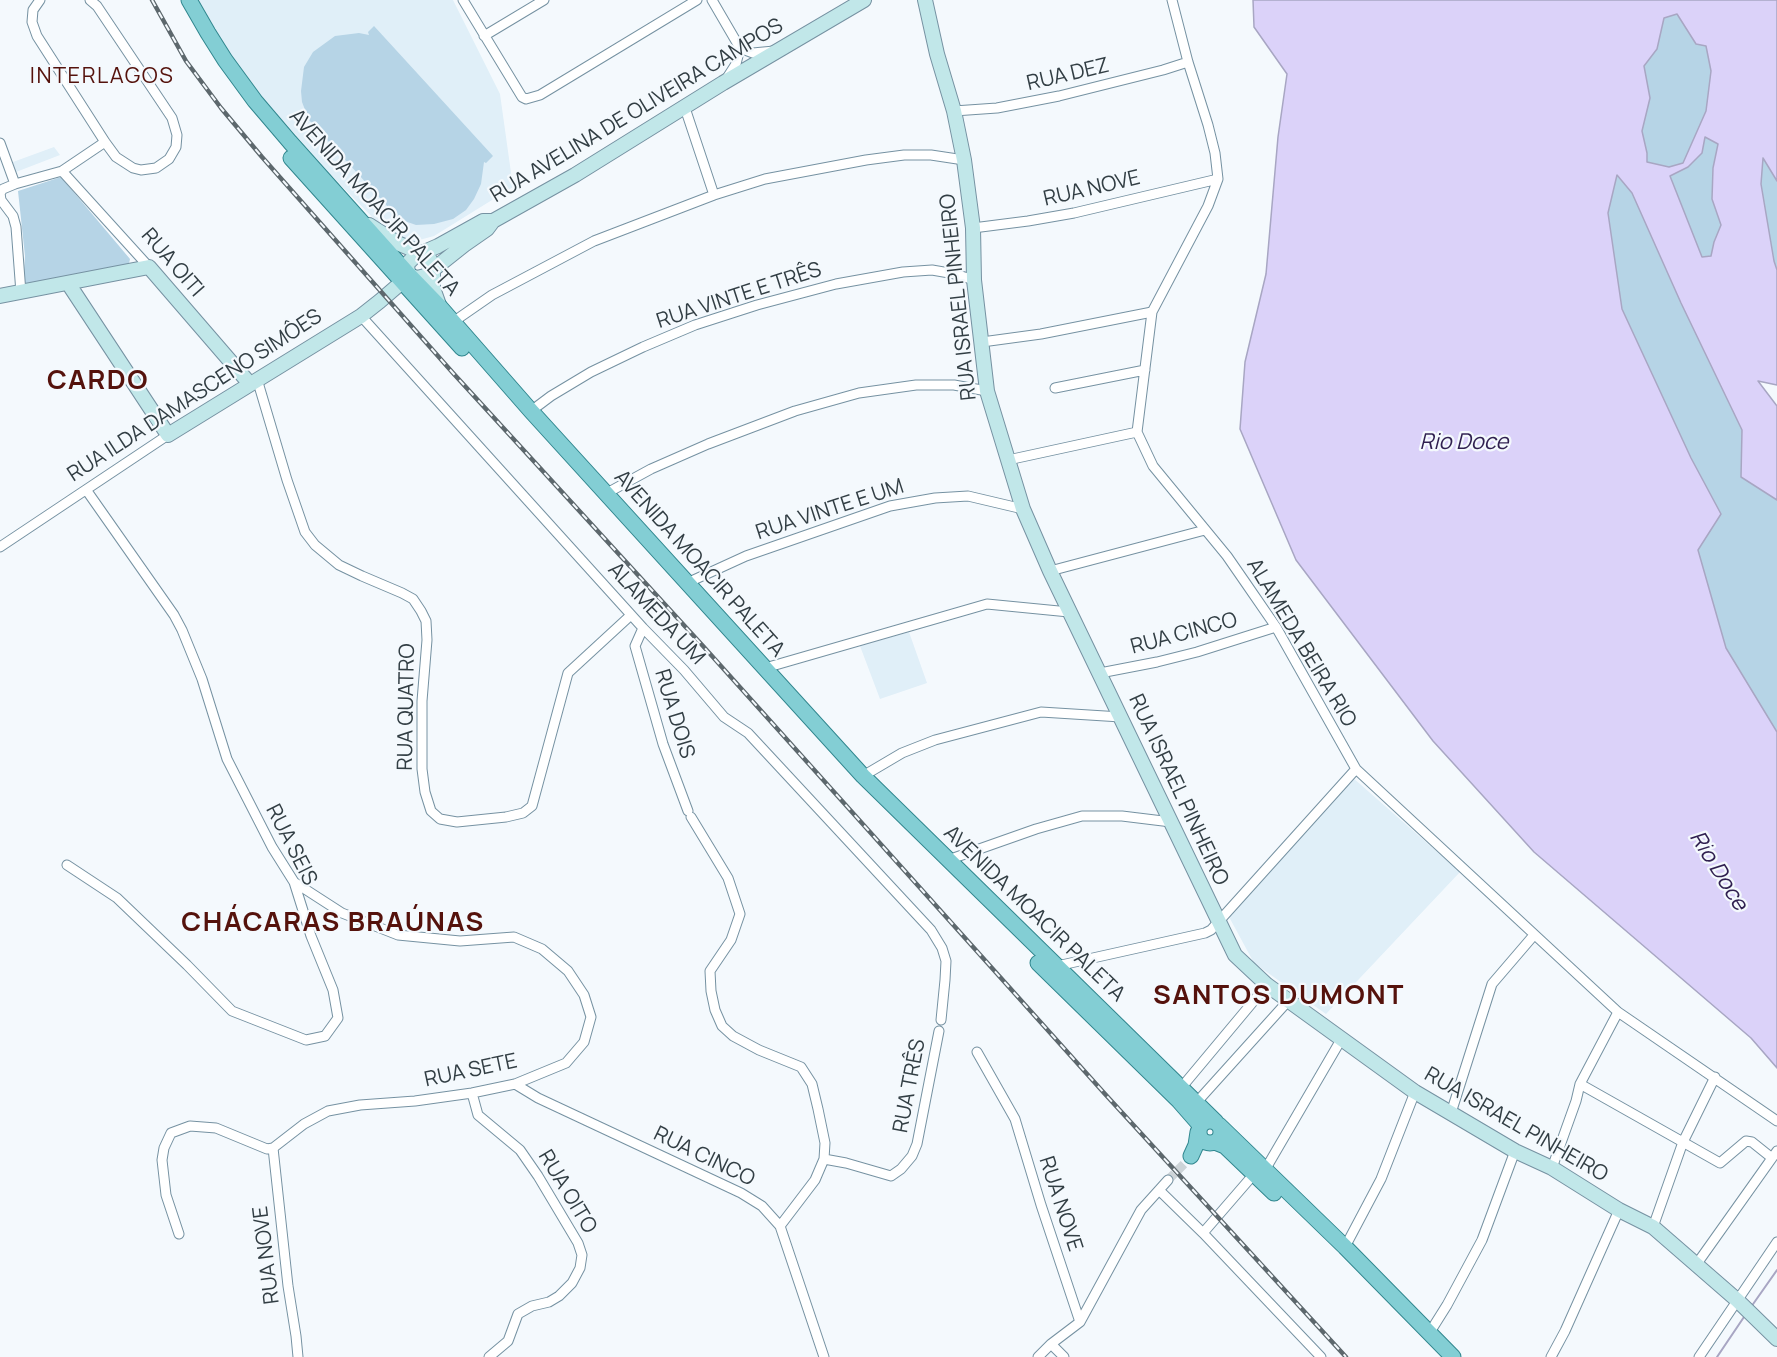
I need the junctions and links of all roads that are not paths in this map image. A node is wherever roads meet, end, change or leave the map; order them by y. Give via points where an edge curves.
1 (40, 0) edge
2 (90, 0) edge
3 (178, 0) edge
4 (189, 0) edge
5 (463, 0) edge
6 (544, 0) edge
7 (697, 0) edge
8 (712, 0) edge
9 (864, 0) edge
10 (925, 0) edge
11 (1172, 0) edge
12 (484, 36) junction
13 (740, 48) junction
14 (778, 51) junction
15 (1188, 62) junction
16 (723, 83) junction
17 (685, 108) junction
18 (954, 111) junction
19 (105, 142) junction
20 (0, 143) edge
21 (964, 160) junction
22 (62, 171) junction
23 (1218, 179) junction
24 (15, 184) junction
25 (714, 195) junction
26 (360, 219) junction
27 (493, 221) junction
28 (973, 228) junction
29 (421, 253) junction
30 (149, 267) junction
31 (432, 271) junction
32 (406, 279) junction
33 (974, 280) junction
34 (68, 283) junction
35 (21, 292) junction
36 (0, 296) edge
37 (440, 307) junction
38 (1152, 312) junction
39 (361, 316) junction
40 (453, 322) junction
41 (982, 342) junction
42 (1145, 370) junction
43 (254, 382) junction
44 (1055, 388) dead end
45 (987, 391) junction
46 (531, 411) junction
47 (1137, 432) junction
48 (168, 435) junction
49 (1008, 460) junction
50 (87, 491) junction
51 (607, 493) junction
52 (1023, 509) junction
53 (1205, 530) junction
54 (0, 547) edge
55 (1050, 571) junction
56 (687, 583) junction
57 (1069, 612) junction
58 (632, 615) junction
59 (1276, 627) junction
60 (643, 628) junction
61 (765, 668) junction
62 (1100, 673) junction
63 (1120, 717) junction
64 (1356, 769) junction
65 (863, 776) junction
66 (1171, 822) junction
67 (948, 860) junction
68 (67, 865) dead end
69 (294, 882) junction
70 (1218, 922) junction
71 (931, 930) joint
72 (1534, 935) junction
73 (1057, 966) junction
74 (1268, 985) junction
75 (1288, 1001) junction
76 (1618, 1012) junction
77 (941, 1020) dead end
78 (939, 1031) dead end
79 (1342, 1038) junction
80 (977, 1052) dead end
81 (1715, 1077) junction
82 (515, 1084) junction
83 (1580, 1084) junction
84 (1181, 1089) junction
85 (1415, 1092) junction
86 (472, 1093) junction
87 (1196, 1103) junction
88 (1451, 1113) junction
89 (1777, 1120) edge
90 (1218, 1124) junction
91 (1199, 1129) junction
92 (1213, 1142) junction
93 (1683, 1142) junction
94 (273, 1148) junction
95 (1515, 1151) junction
96 (1775, 1155) edge
97 (824, 1159) junction
98 (1552, 1168) junction
99 (1259, 1172) junction
100 (1168, 1180) tunnel mouth
101 (1159, 1190) junction
102 (1619, 1210) junction
103 (780, 1226) junction
104 (1653, 1227) junction
105 (1203, 1233) junction
106 (179, 1234) dead end
107 (1777, 1242) edge
108 (1345, 1247) junction
109 (1696, 1265) junction
110 (1738, 1301) junction
111 (1080, 1322) junction
112 (1430, 1332) junction
113 (1777, 1339) edge
114 (1051, 1344) junction
115 (298, 1357) edge
116 (489, 1357) edge
117 (824, 1357) edge
118 (1038, 1357) edge
119 (1065, 1357) edge
120 (1321, 1357) edge
121 (1442, 1357) edge
122 (1453, 1357) edge
123 (1551, 1357) edge
124 (1699, 1357) edge

1 - 19 street via 33,10 37,36
2 - 19 street via 172,118 177,135 169,159 156,168 141,170 116,157
3 - 32 main road, AVENIDA MOACIR PALETA via 246,104 307,177
4 - 26 main road, AVENIDA MOACIR PALETA via 255,101
5 - 12 street
6 - 12 street
7 - 12 street via 540,95 526,99
8 - 13 street
9 - 14 street, RUA AVELINA DE OLIVEIRA CAMPOS
10 - 18 street, RUA ISRAEL PINHEIRO
11 - 15 street
13 - 14 street via 753,53
13 - 16 street via 736,64
14 - 16 street, RUA AVELINA DE OLIVEIRA CAMPOS
15 - 18 street, RUA DEZ via 1059,96
15 - 23 street via 1211,136
16 - 17 street, RUA AVELINA DE OLIVEIRA CAMPOS
17 - 25 street
17 - 27 street, RUA AVELINA DE OLIVEIRA CAMPOS
18 - 21 street, RUA ISRAEL PINHEIRO
19 - 22 street
20 - 24 street
21 - 25 street via 904,155 765,179
21 - 28 street, RUA ISRAEL PINHEIRO
22 - 24 street
22 - 30 street, RUA OITI
23 - 28 street, RUA NOVE via 1074,213
23 - 38 street via 1208,206
24 - 35 street via 3,189 0,198 16,227
25 - 40 street via 594,241 492,295
26 - 29 street
26 - 32 main road, AVENIDA MOACIR PALETA
27 - 29 street, RUA AVELINA DE OLIVEIRA CAMPOS via 483,221
27 - 31 street, RUA AVELINA DE OLIVEIRA CAMPOS
28 - 33 street, RUA ISRAEL PINHEIRO
29 - 31 street via 429,258
29 - 32 street via 408,263
30 - 34 street
30 - 43 street, RUA OITI
31 - 32 street, RUA AVELINA DE OLIVEIRA CAMPOS via 422,278
31 - 37 street
32 - 37 main road, AVENIDA MOACIR PALETA
32 - 39 street, RUA ILDA DAMASCENO SIMÔES
32 - 91 main road, AVENIDA MOACIR PALETA via 804,727 942,869 1171,1093
33 - 41 street, RUA ISRAEL PINHEIRO
33 - 46 street, RUA VINTE E TRÊS via 932,270 903,272 836,284 757,305 643,347 591,372
34 - 35 street
34 - 48 street
35 - 36 street
37 - 40 main road, AVENIDA MOACIR PALETA
38 - 41 street
38 - 42 street
39 - 43 street, RUA ILDA DAMASCENO SIMÔES
39 - 58 street, ALAMEDA UM
40 - 46 main road, AVENIDA MOACIR PALETA
41 - 45 street, RUA ISRAEL PINHEIRO
42 - 44 street
42 - 47 street
43 - 48 street, RUA ILDA DAMASCENO SIMÔES
43 - 58 street, RUA QUATRO via 305,532 339,565 413,599 426,621 422,770 431,811 440,819 458,822 506,817 532,806 568,673
45 - 49 street, RUA ISRAEL PINHEIRO
45 - 51 street via 954,385 916,385 860,393 795,411 717,440
46 - 51 main road, AVENIDA MOACIR PALETA
47 - 49 street
47 - 53 street, ALAMEDA BEIRA RIO via 1153,466
48 - 50 street, RUA ILDA DAMASCENO SIMÔES
49 - 52 street, RUA ISRAEL PINHEIRO
50 - 54 street, RUA ILDA DAMASCENO SIMÔES
50 - 69 street, RUA SEIS via 182,630 227,759
51 - 56 main road, AVENIDA MOACIR PALETA
52 - 55 street, RUA ISRAEL PINHEIRO
52 - 56 street, RUA VINTE E UM via 968,496 890,506 746,556
53 - 55 street
53 - 59 street, ALAMEDA BEIRA RIO
55 - 57 street, RUA ISRAEL PINHEIRO
56 - 61 main road, AVENIDA MOACIR PALETA
57 - 61 street via 987,604
57 - 62 street, RUA ISRAEL PINHEIRO
58 - 60 street, ALAMEDA UM
59 - 62 street, RUA CINCO via 1187,655
59 - 64 street, ALAMEDA BEIRA RIO
60 - 71 street, ALAMEDA UM via 724,717 748,733
60 - 97 street, RUA DOIS via 635,646 663,744 690,814 728,878 740,914 731,940 710,971 715,1010 722,1026 733,1036 801,1067 812,1084 825,1143
61 - 65 main road, AVENIDA MOACIR PALETA
62 - 63 street, RUA ISRAEL PINHEIRO
63 - 65 street via 1041,712 935,740 902,753
63 - 66 street, RUA ISRAEL PINHEIRO
64 - 70 street
64 - 72 street, ALAMEDA BEIRA RIO
65 - 67 main road, AVENIDA MOACIR PALETA
66 - 67 street via 1082,816
66 - 70 street, RUA ISRAEL PINHEIRO
67 - 73 main road, AVENIDA MOACIR PALETA
68 - 69 street, RUA SEIS via 117,898 232,1011 306,1040 325,1036 338,1018 333,990
69 - 82 street, RUA SETE via 342,913 398,935 460,941 514,937 542,949 568,971 584,995 591,1017 584,1042 566,1063
70 - 73 street via 1205,933
70 - 74 street, RUA ISRAEL PINHEIRO via 1235,955
71 - 77 street, RUA TRÊS via 946,961
72 - 76 street, ALAMEDA BEIRA RIO
72 - 88 street via 1492,984
73 - 84 main road, AVENIDA MOACIR PALETA
74 - 75 street, RUA ISRAEL PINHEIRO
74 - 84 street
75 - 79 street, RUA ISRAEL PINHEIRO
75 - 87 street
76 - 81 street, ALAMEDA BEIRA RIO
76 - 83 street
78 - 97 street, RUA TRÊS via 917,1144 902,1169 891,1176
79 - 85 street, RUA ISRAEL PINHEIRO
79 - 99 street
80 - 111 street, RUA NOVE via 1015,1119
81 - 89 street, ALAMEDA BEIRA RIO
81 - 93 street
82 - 86 street, RUA SETE
82 - 103 street, RUA CINCO via 741,1193 762,1206
83 - 93 street
83 - 98 street
84 - 87 main road, AVENIDA MOACIR PALETA
85 - 88 street, RUA ISRAEL PINHEIRO
85 - 108 street via 1381,1179
86 - 94 street, RUA SETE via 328,1111
86 - 116 street, RUA OITO via 478,1115 520,1150 538,1176 582,1255 572,1283 549,1302 518,1314 508,1341
87 - 90 main road, AVENIDA MOACIR PALETA
88 - 95 street, RUA ISRAEL PINHEIRO
90 - 91 main road via 1209,1120
90 - 92 main road via 1220,1136
90 - 99 main road, AVENIDA MOACIR PALETA
91 - 92 main road via 1204,1142
91 - 92 main road via 1187,1160
92 - 99 main road, AVENIDA MOACIR PALETA via 1225,1146
93 - 96 street via 1720,1162 1746,1141
93 - 104 street
94 - 106 street via 216,1128 190,1126 171,1133 162,1160 166,1195
94 - 115 street, RUA NOVE
95 - 98 street, RUA ISRAEL PINHEIRO
95 - 112 street via 1482,1240
96 - 109 street
97 - 103 street via 815,1180
98 - 102 street, RUA ISRAEL PINHEIRO
99 - 105 street
99 - 108 main road, AVENIDA MOACIR PALETA
99 - 121 main road, AVENIDA MOACIR PALETA
100 - 101 street
101 - 105 street
101 - 111 street via 1141,1210
102 - 104 street, RUA ISRAEL PINHEIRO
102 - 123 street
103 - 117 street, RUA CINCO
104 - 109 street, RUA ISRAEL PINHEIRO
105 - 120 street
107 - 110 street
108 - 112 main road, AVENIDA MOACIR PALETA
109 - 110 street, RUA ISRAEL PINHEIRO
110 - 113 street, RUA ISRAEL PINHEIRO
110 - 124 street
111 - 114 street
112 - 122 main road, AVENIDA MOACIR PALETA
114 - 118 street
114 - 119 street

